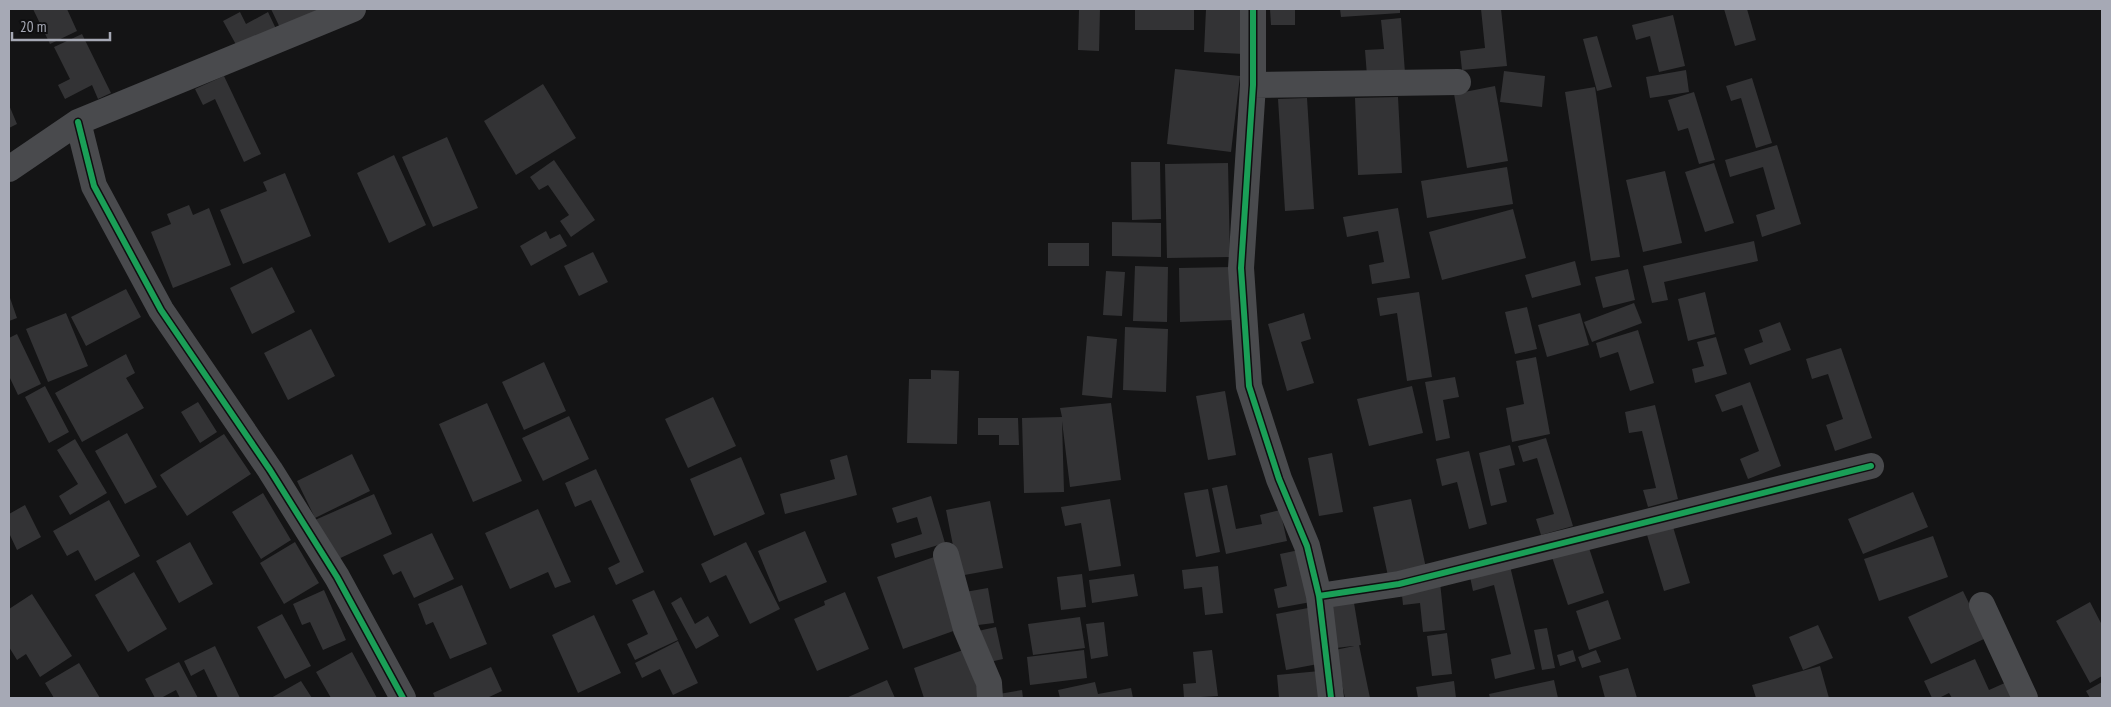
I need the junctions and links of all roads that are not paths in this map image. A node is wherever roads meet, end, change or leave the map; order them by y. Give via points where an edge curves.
1 (353, 9) edge
2 (1253, 9) edge
3 (1458, 82) dead end
4 (1253, 85) junction
5 (78, 122) junction
6 (9, 169) edge
7 (1871, 466) dead end
8 (946, 555) dead end
9 (1319, 596) junction
10 (1982, 605) dead end
11 (403, 698) edge
12 (990, 698) edge
13 (1332, 698) edge
14 (2024, 698) edge

1 - 5 street
2 - 4 street
3 - 4 street
4 - 9 street via 1241,268 1249,386 1279,479 1307,546
5 - 6 street
5 - 11 street via 94,186 161,310 270,470 337,577
7 - 9 street via 1399,584
8 - 12 street via 966,629 989,683
9 - 13 street
10 - 14 street

